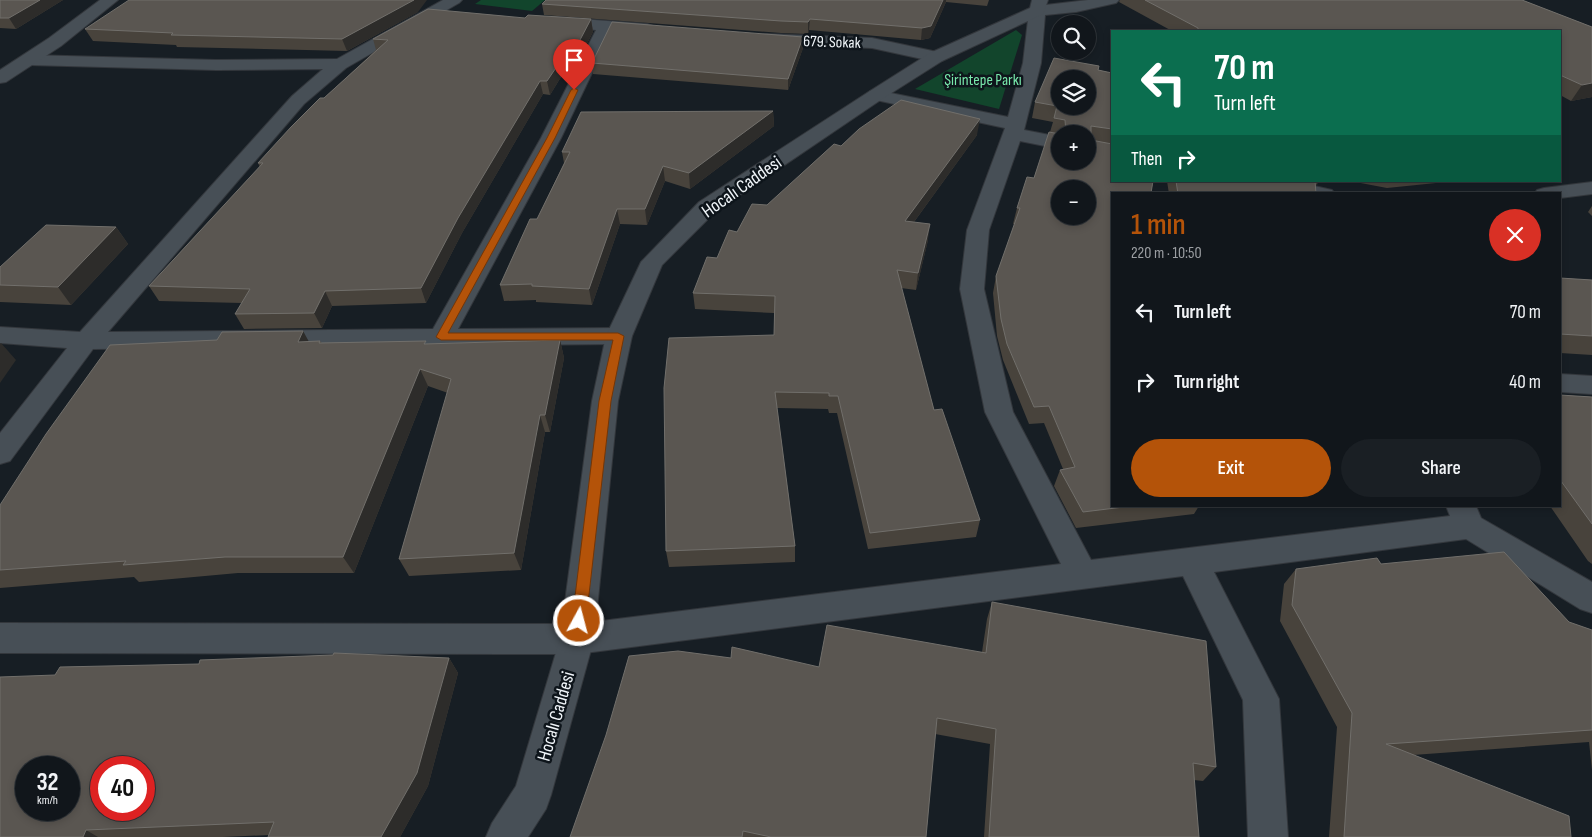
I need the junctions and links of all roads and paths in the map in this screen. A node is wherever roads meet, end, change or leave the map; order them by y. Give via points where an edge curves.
1 (110, 0) edge
2 (1111, 0) edge
3 (1039, 6) edge
4 (456, 8) edge
5 (536, 21) edge
6 (606, 26) junction
7 (664, 31) edge
8 (752, 38) edge
9 (936, 57) junction
10 (29, 60) junction
11 (340, 64) junction
12 (0, 78) edge
13 (876, 95) junction
14 (1014, 129) junction
15 (1051, 140) edge
16 (1561, 176) edge
17 (1265, 182) edge
18 (1588, 188) edge
19 (1315, 192) edge
20 (1559, 192) edge
21 (0, 335) edge
22 (618, 336) junction
23 (441, 337) junction
24 (86, 341) junction
25 (1561, 383) edge
26 (1592, 385) edge
27 (0, 453) edge
28 (1465, 516) edge
29 (1192, 561) junction
30 (1082, 575) junction
31 (1592, 599) edge
32 (0, 638) edge
33 (577, 639) junction
34 (506, 837) edge
35 (1268, 837) edge

1 - 10 street
2 - 3 street, Hocalı Caddesi via 1076,7
3 - 9 street, Hocalı Caddesi
3 - 14 street via 1041,65
4 - 11 street via 429,14
5 - 6 street
6 - 7 street
6 - 23 street via 551,138
8 - 9 street, 679. Sokak via 872,43
9 - 13 street, Hocalı Caddesi
10 - 11 street via 216,65
10 - 12 street
11 - 24 street via 298,100
13 - 14 street
13 - 22 street, Hocalı Caddesi via 707,208 652,262
14 - 15 street
14 - 30 street via 978,230 972,289 999,412
16 - 18 street
17 - 19 street
18 - 20 street
21 - 24 street
22 - 23 street
22 - 33 street, Hocalı Caddesi via 605,401
23 - 24 street
24 - 27 street
25 - 26 street
28 - 29 street
28 - 31 street
29 - 30 street
29 - 35 street via 1261,699
30 - 33 street
32 - 33 street
33 - 34 street, Hocalı Caddesi via 532,795

